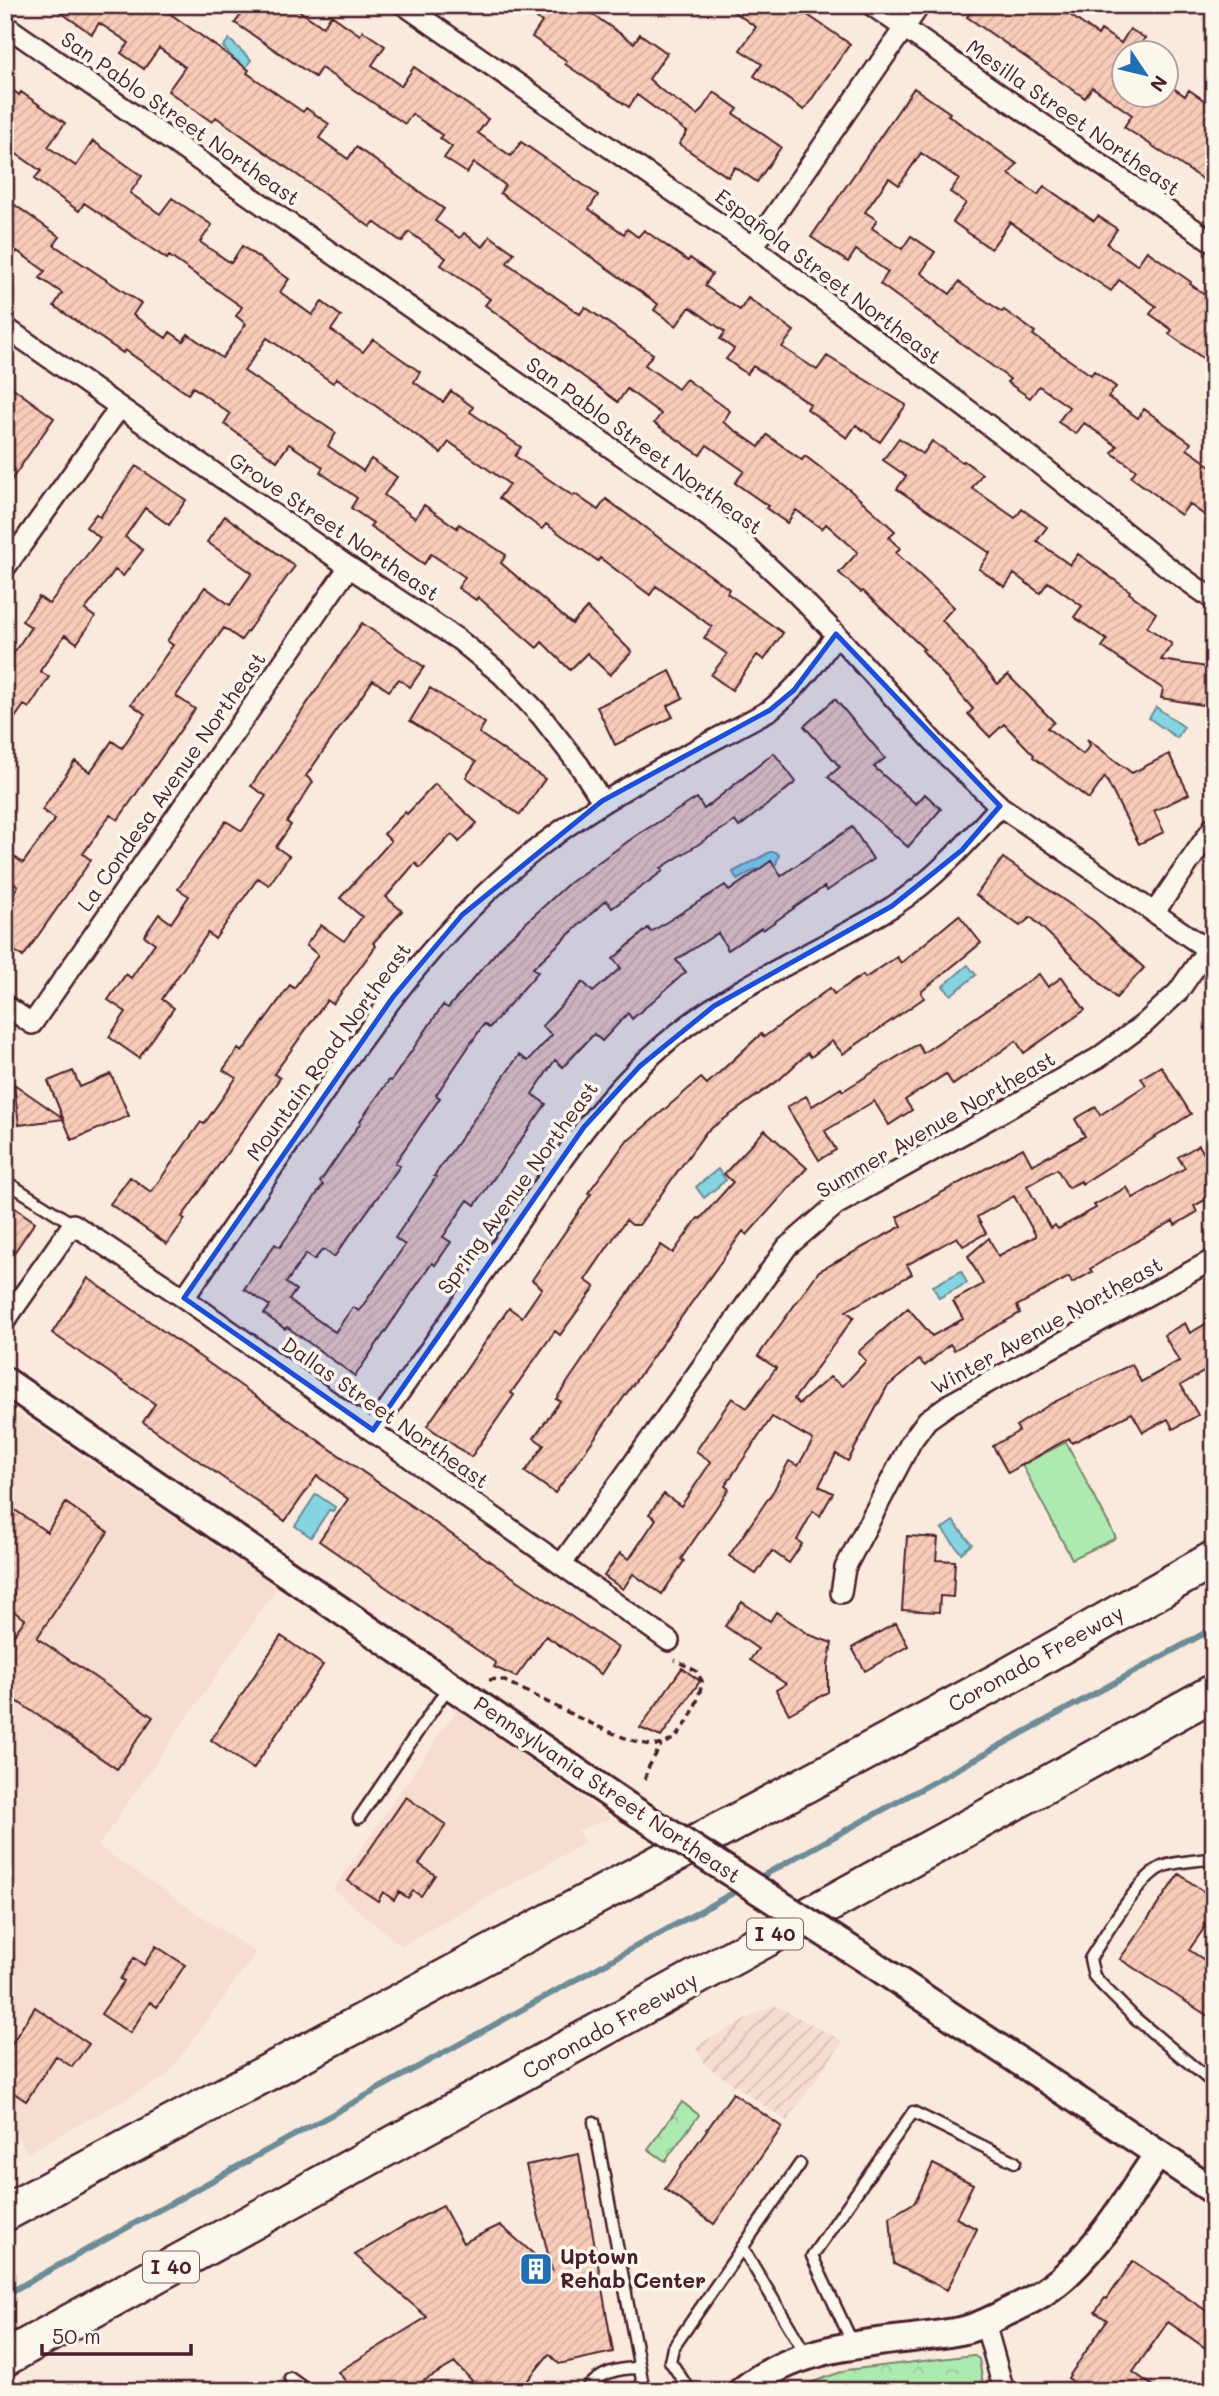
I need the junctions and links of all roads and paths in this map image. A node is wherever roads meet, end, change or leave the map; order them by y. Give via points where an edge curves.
1 (404, 5) edge
2 (871, 5) edge
3 (920, 5) edge
4 (5, 25) edge
5 (904, 28) junction
6 (1214, 243) edge
7 (753, 247) junction
8 (5, 327) edge
9 (120, 407) junction
10 (349, 567) junction
11 (5, 568) edge
12 (1214, 600) edge
13 (836, 634) junction
14 (602, 801) junction
15 (1000, 806) junction
16 (1214, 827) edge
17 (1154, 913) junction
18 (1210, 952) edge
19 (5, 1004) edge
20 (5, 1181) edge
21 (73, 1224) junction
22 (1214, 1259) edge
23 (184, 1298) junction
24 (5, 1321) edge
25 (5, 1381) edge
26 (373, 1430) junction
27 (1214, 1559) edge
28 (561, 1565) junction
29 (841, 1593) dead end
30 (671, 1650) joint
31 (489, 1680) dead end
32 (450, 1685) junction
33 (1214, 1692) edge
34 (661, 1745) junction
35 (645, 1780) dead end
36 (359, 1818) dead end
37 (1214, 1858) edge
38 (1214, 2084) edge
39 (594, 2122) dead end
40 (1158, 2154) junction
41 (1015, 2162) dead end
42 (800, 2164) dead end
43 (1214, 2191) edge
44 (5, 2213) edge
45 (742, 2248) junction
46 (985, 2323) junction
47 (854, 2345) junction
48 (808, 2356) junction
49 (5, 2358) edge
50 (640, 2368) junction
51 (290, 2378) dead end
52 (308, 2391) edge
53 (585, 2391) edge
54 (644, 2391) edge
55 (690, 2391) edge
56 (742, 2391) edge
57 (1004, 2391) edge

1 - 7 street, Española Street Northeast
2 - 5 street, Mesilla Street Northeast
3 - 5 street
4 - 13 street, San Pablo Street Northeast via 690,503 745,545
5 - 6 street, Mesilla Street Northeast
5 - 7 street
7 - 12 street, Española Street Northeast
8 - 9 street, Grove Street Northeast
9 - 10 street, Grove Street Northeast
9 - 11 street
10 - 14 street, Grove Street Northeast via 459,640 502,675 541,716
10 - 19 street, La Condesa Avenue Northeast via 32,1024
13 - 14 street, Mountain Road Northeast via 816,666 770,710
13 - 15 street, San Pablo Street Northeast via 940,749
14 - 23 street, Mountain Road Northeast via 498,882 427,953
15 - 17 street, San Pablo Street Northeast
15 - 26 street, Spring Avenue Northeast via 929,880 892,906 714,1006 640,1066 584,1127
16 - 17 street
17 - 18 street, San Pablo Street Northeast
18 - 28 street, Summer Avenue Northeast via 1178,992 1098,1058 836,1205 794,1240
20 - 21 lane
21 - 23 street, Dallas Street Northeast
21 - 24 street
22 - 29 street, Winter Avenue Northeast via 927,1420 845,1568
23 - 26 street, Dallas Street Northeast
25 - 32 street, Pennsylvania Street Northeast
26 - 28 street, Dallas Street Northeast
27 - 44 highway, Coronado Freeway via 999,1681
28 - 30 street, Dallas Street Northeast
30 - 34 path via 702,1681 699,1701 681,1732
31 - 34 path via 500,1679 639,1743
32 - 36 lane
32 - 40 street, Pennsylvania Street Northeast, bridge
33 - 49 highway, Coronado Freeway / I 40
34 - 35 path
37 - 38 lane via 1162,1866 1152,1873 1090,1959 1094,1976 1104,1987
39 - 50 lane
40 - 43 street, Pennsylvania Street Northeast
40 - 46 street via 1105,2231 1067,2274 1033,2300
41 - 47 lane via 913,2112 812,2256
42 - 45 lane
45 - 48 lane
45 - 55 lane via 673,2348 670,2361
46 - 47 street
46 - 57 street
47 - 48 street
48 - 56 street
50 - 53 lane via 605,2374
50 - 54 lane
51 - 52 lane

